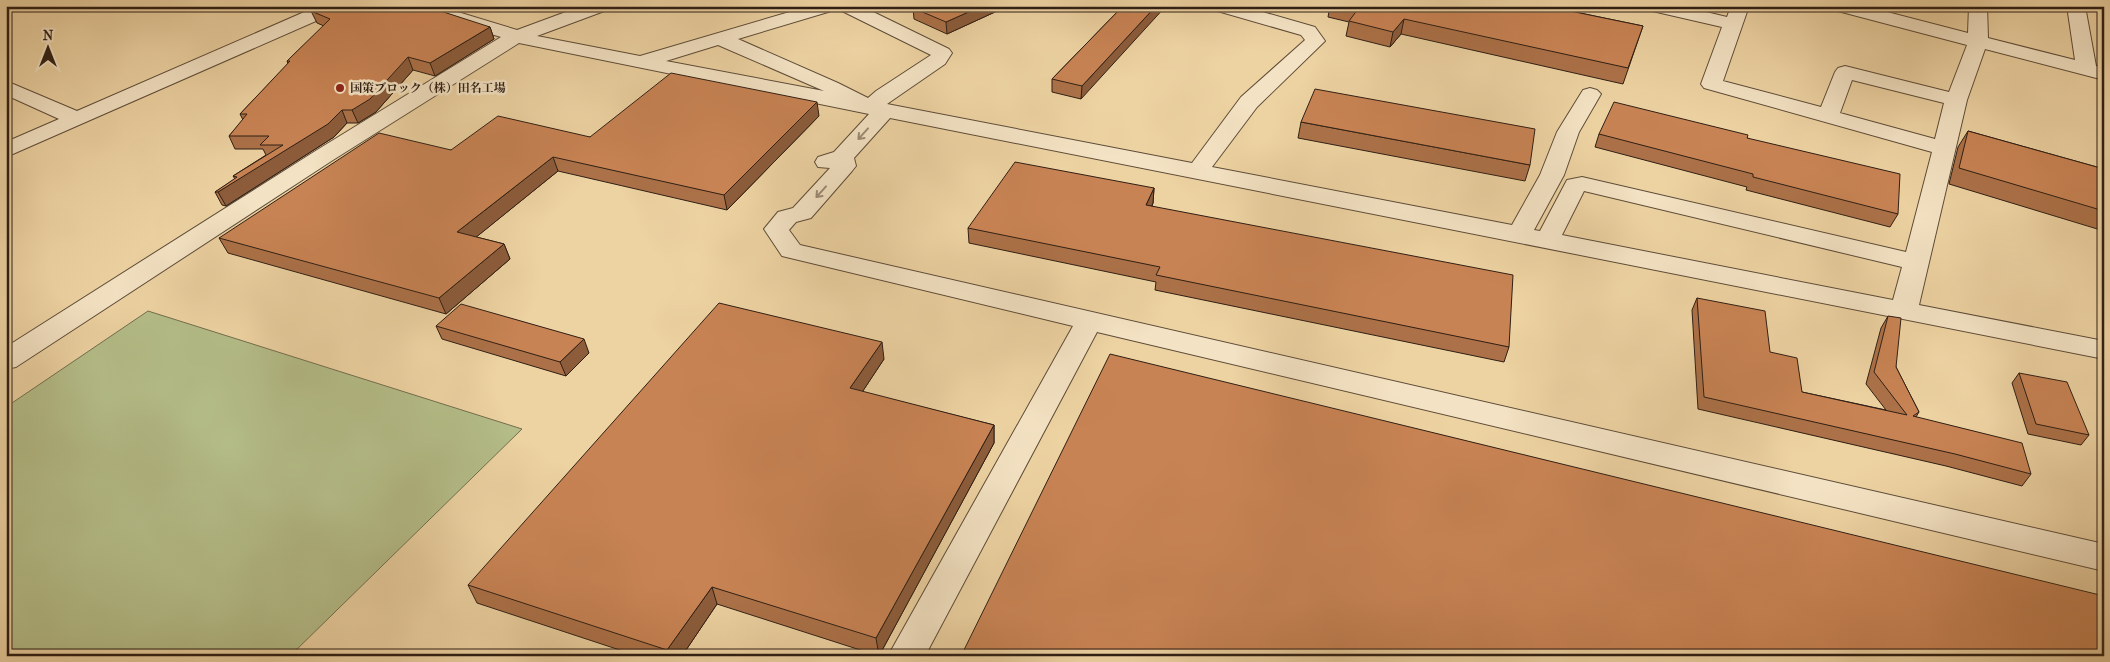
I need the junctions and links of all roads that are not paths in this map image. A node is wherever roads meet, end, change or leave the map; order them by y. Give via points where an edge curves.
1 (334, 6) edge
2 (417, 6) edge
3 (598, 6) edge
4 (831, 6) edge
5 (846, 6) edge
6 (1221, 6) edge
7 (1288, 6) edge
8 (1656, 6) edge
9 (1841, 6) edge
10 (1978, 6) edge
11 (2076, 6) edge
12 (1737, 15) edge
13 (1269, 20) junction
14 (515, 37) junction
15 (720, 39) junction
16 (1978, 42) junction
17 (638, 62) junction
18 (2095, 72) edge
19 (6, 87) edge
20 (1590, 94) dead end
21 (1956, 100) junction
22 (878, 109) junction
23 (1828, 116) junction
24 (78, 119) junction
25 (1944, 148) junction
26 (6, 150) edge
27 (1197, 172) junction
28 (1519, 235) junction
29 (1547, 241) junction
30 (1916, 262) junction
31 (1904, 312) junction
32 (1089, 321) junction
33 (2104, 350) edge
34 (6, 360) edge
35 (2104, 558) edge
36 (906, 656) edge

1 - 24 street
2 - 14 street
3 - 14 street
4 - 15 street
5 - 22 street via 942,53 938,60 883,95
6 - 13 street
7 - 13 street
8 - 12 street
9 - 16 street
10 - 16 street
11 - 18 street
12 - 23 street via 1711,84
13 - 27 street via 1308,31 1314,42 1249,102
14 - 17 street
14 - 34 street
15 - 17 street
15 - 22 street
16 - 18 street
16 - 21 street
17 - 22 street
19 - 24 street
20 - 28 street via 1568,132 1552,175
21 - 23 street via 1847,69
21 - 25 street
22 - 27 street
22 -> 32 street via 842,157 844,166 802,213 786,217 776,229 791,251
23 - 25 street
24 - 26 street
25 - 30 street
27 - 28 street
28 - 29 street
29 - 30 street via 1575,185 1582,184
29 - 31 street
30 - 31 street
31 - 33 street
32 - 35 street
32 - 36 street

